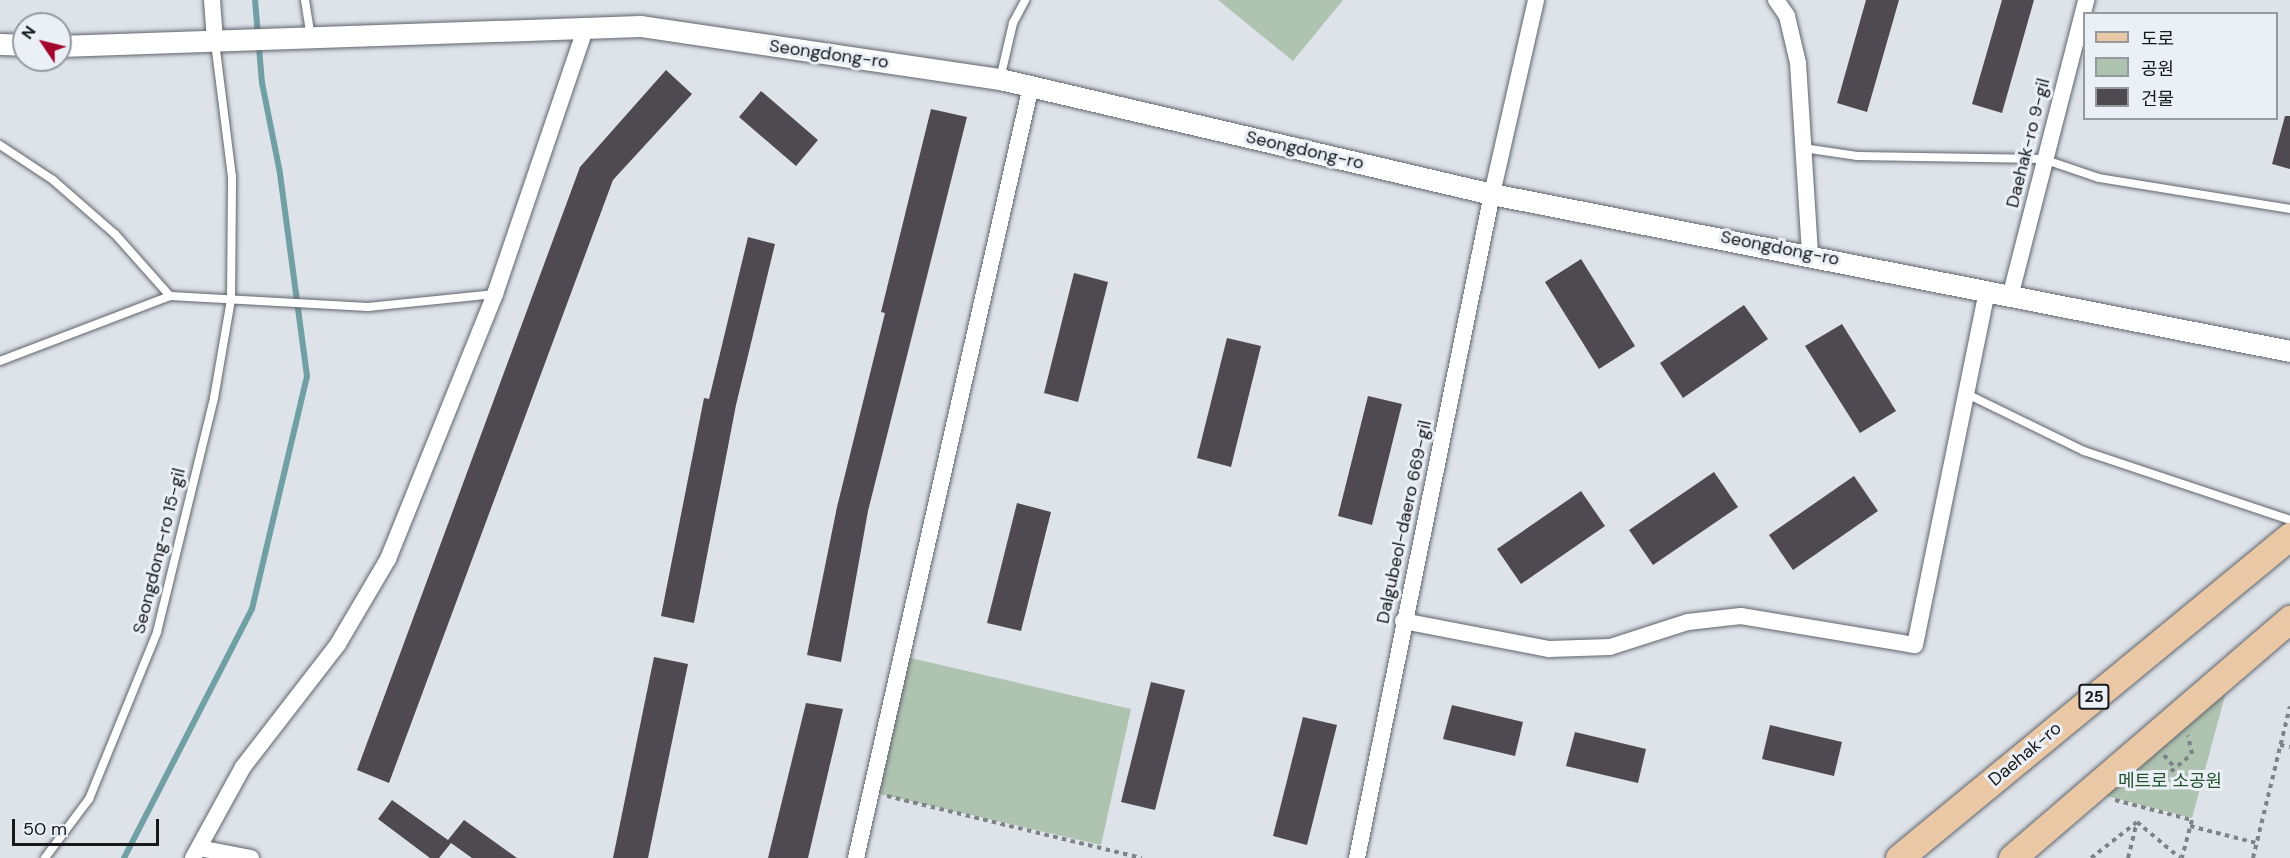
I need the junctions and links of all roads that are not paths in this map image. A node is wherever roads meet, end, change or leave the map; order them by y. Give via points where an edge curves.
1 (212, 0) edge
2 (305, 0) edge
3 (1025, 0) edge
4 (1536, 0) edge
5 (1776, 0) edge
6 (2086, 0) edge
7 (586, 26) junction
8 (307, 37) junction
9 (216, 41) junction
10 (72, 46) edge
11 (1000, 79) junction
12 (1031, 86) junction
13 (0, 145) edge
14 (1803, 148) junction
15 (2043, 159) junction
16 (1492, 194) junction
17 (2290, 209) edge
18 (1810, 253) junction
19 (1987, 292) junction
20 (495, 294) junction
21 (170, 296) junction
22 (2010, 297) junction
23 (231, 300) junction
24 (2290, 351) edge
25 (0, 361) edge
26 (1967, 394) junction
27 (2290, 520) edge
28 (2290, 536) edge
29 (2290, 619) edge
30 (1403, 621) junction
31 (196, 853) edge
32 (45, 858) edge
33 (251, 858) edge
34 (856, 858) edge
35 (1357, 858) edge
36 (1899, 858) edge
37 (2012, 858) edge

1 - 9 street
2 - 8 lane
3 - 11 lane via 1012,23
4 - 16 street, Dalgubeol-daero 669-gil
5 - 14 street via 1787,16 1798,63
6 - 15 street, Daehak-ro 9-gil
7 - 8 street, Seongdong-ro
7 - 11 street, Seongdong-ro via 640,26
7 - 20 street
8 - 9 street, Seongdong-ro
9 - 10 street
9 - 23 lane, Seongdong-ro 15-gil via 232,177
11 - 12 street, Seongdong-ro
12 - 16 street, Seongdong-ro
12 - 34 street
13 - 21 lane via 52,180 115,234
14 - 15 lane via 1857,156
14 - 18 street
15 - 17 lane via 2099,178
15 - 22 street, Daehak-ro 9-gil
16 - 18 street, Seongdong-ro
16 - 30 street, Dalgubeol-daero 669-gil
18 - 19 street, Seongdong-ro
19 - 22 street, Seongdong-ro
19 - 26 street
20 - 23 lane via 368,307
20 - 31 street via 388,559 338,644 243,767
21 - 23 lane
21 - 25 lane
22 - 24 street, Seongdong-ro
23 - 32 lane, Seongdong-ro 15-gil via 214,398 158,632 89,799
26 - 27 lane via 2084,450
26 - 30 street via 1915,645 1741,616 1688,622 1610,647 1548,649
28 - 36 main road, Daehak-ro / 25
29 - 37 main road
30 - 35 street, Dalgubeol-daero 669-gil
31 - 33 street

